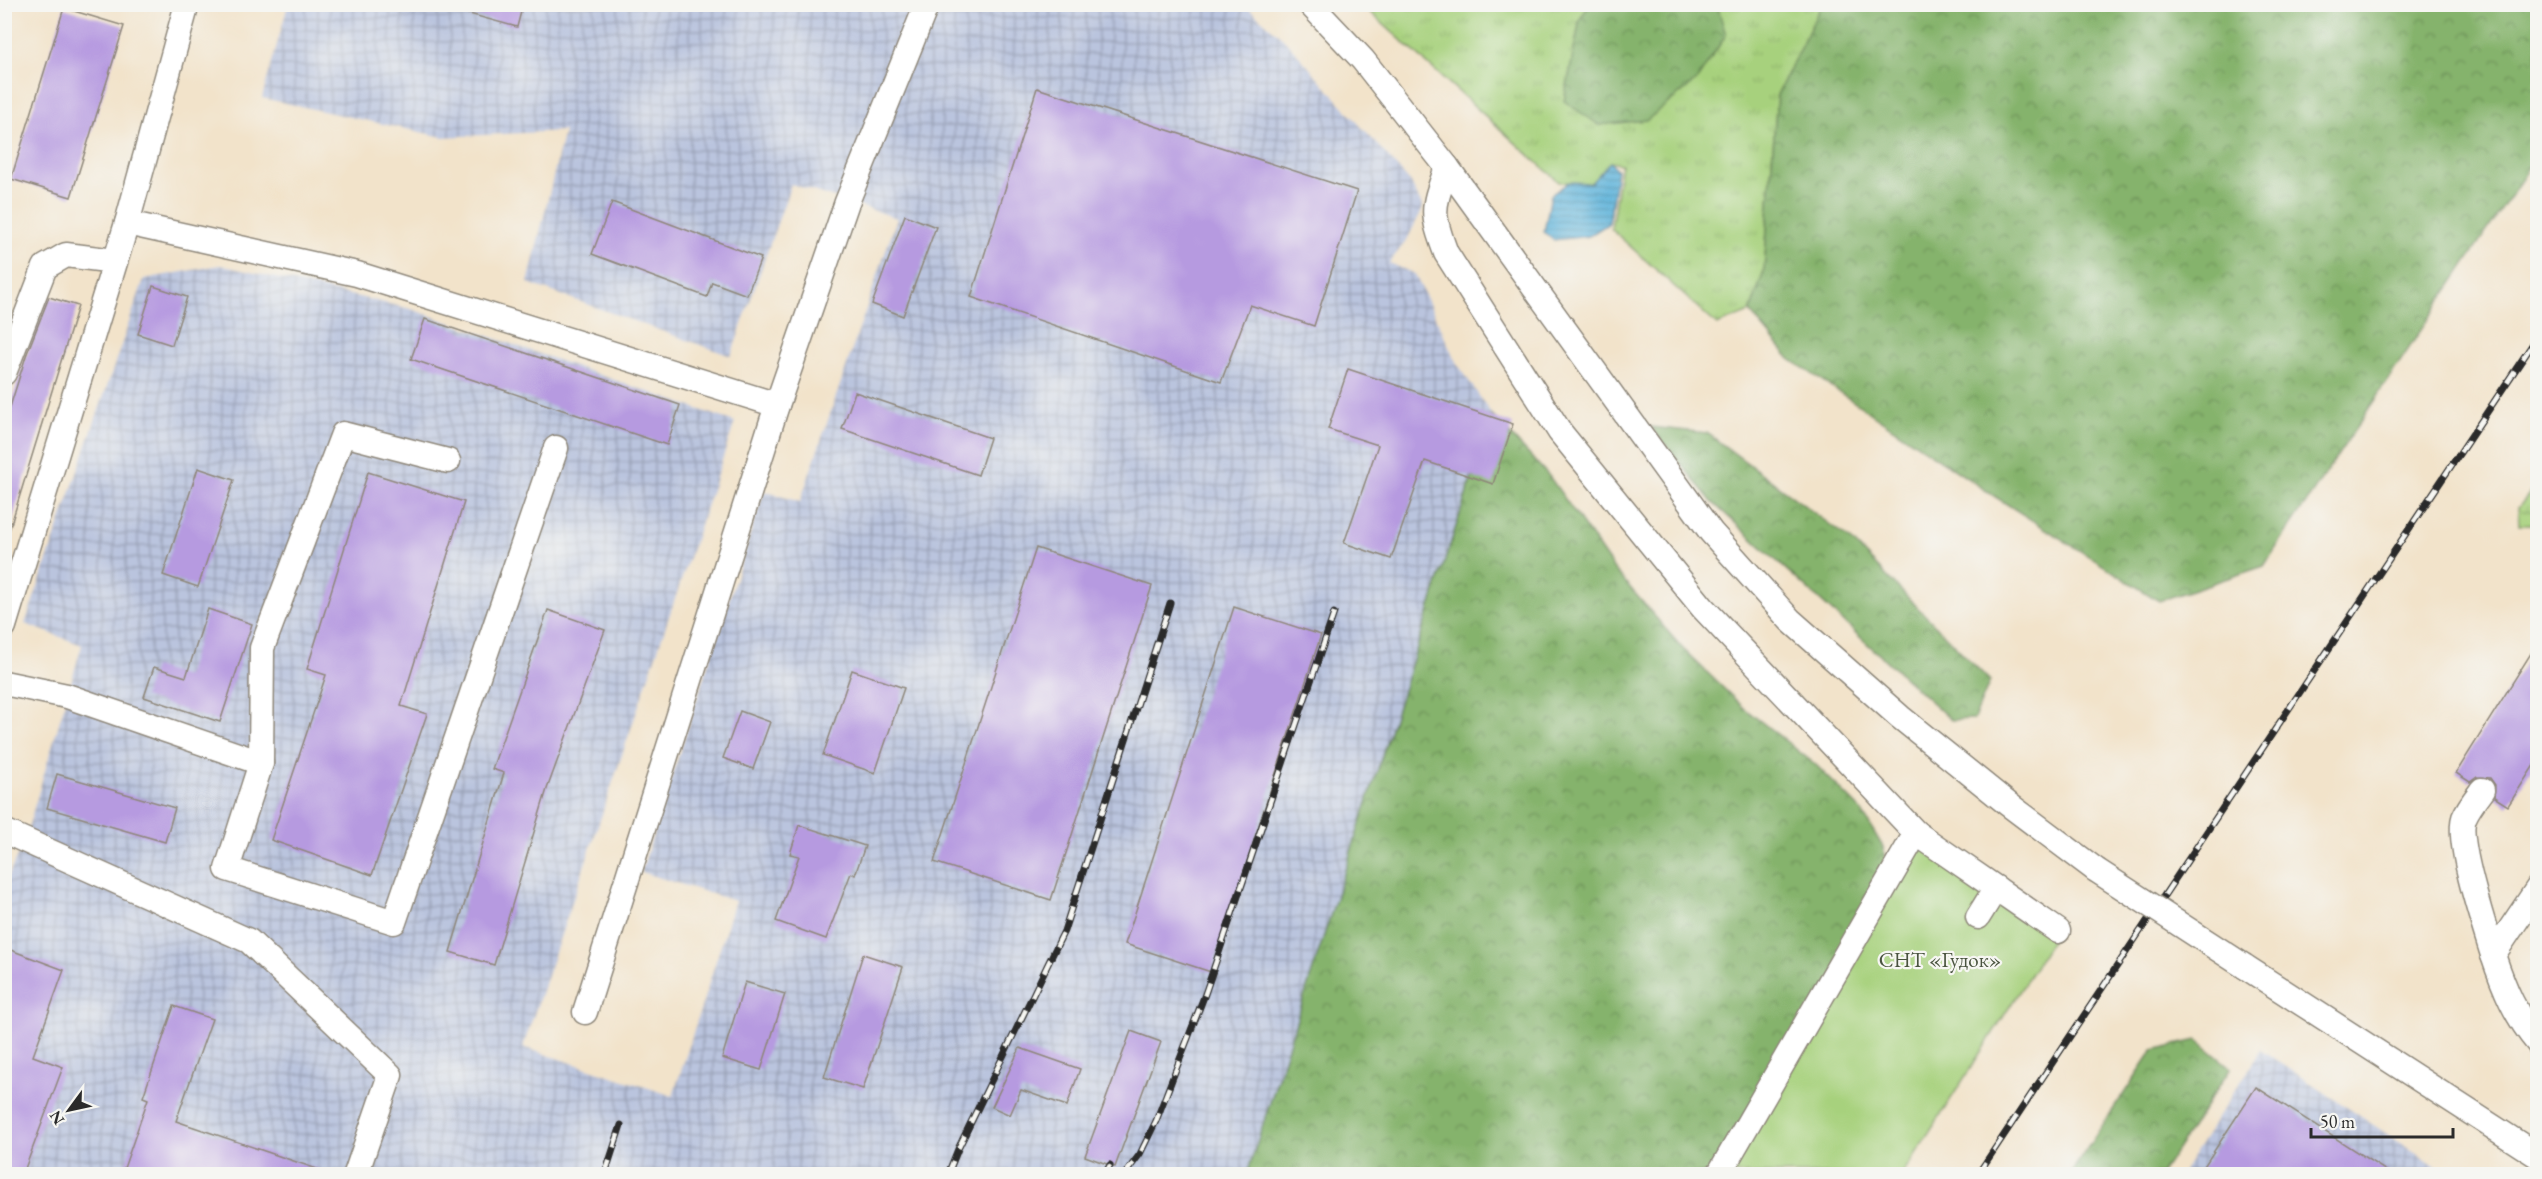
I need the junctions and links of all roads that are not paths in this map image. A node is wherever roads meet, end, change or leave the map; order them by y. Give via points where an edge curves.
1 (187, 4) edge
2 (927, 4) edge
3 (1310, 4) edge
4 (1447, 167) junction
5 (127, 223) junction
6 (116, 261) junction
7 (4, 373) edge
8 (777, 405) junction
9 (556, 448) dead end
10 (448, 461) dead end
11 (4, 626) edge
12 (4, 683) edge
13 (261, 763) junction
14 (2482, 790) dead end
15 (4, 831) edge
16 (1916, 833) junction
17 (1996, 888) junction
18 (2538, 888) edge
19 (1978, 917) dead end
20 (2058, 931) dead end
21 (2493, 955) junction
22 (585, 1012) dead end
23 (2538, 1043) edge
24 (2538, 1156) edge
25 (356, 1174) edge
26 (1719, 1174) edge

1 - 5 street
2 - 8 street via 847,202
3 - 4 street via 1363,60
4 - 16 street via 1434,205 1446,253 1560,432 1703,608
4 - 24 street, bridge via 1711,532 1790,620 1900,717 2096,870
5 - 6 street
5 - 8 street via 357,274
6 - 7 street via 66,255 45,267
6 - 11 street
8 - 22 street
9 - 13 street via 394,921 227,869
10 - 13 street via 343,434 262,648
12 - 13 street via 67,696
14 - 21 street via 2464,819 2465,851
15 - 25 street via 249,941 390,1075
16 - 17 street
16 - 26 street
17 - 19 street
17 - 20 street
18 - 21 street
21 - 23 street via 2504,990

